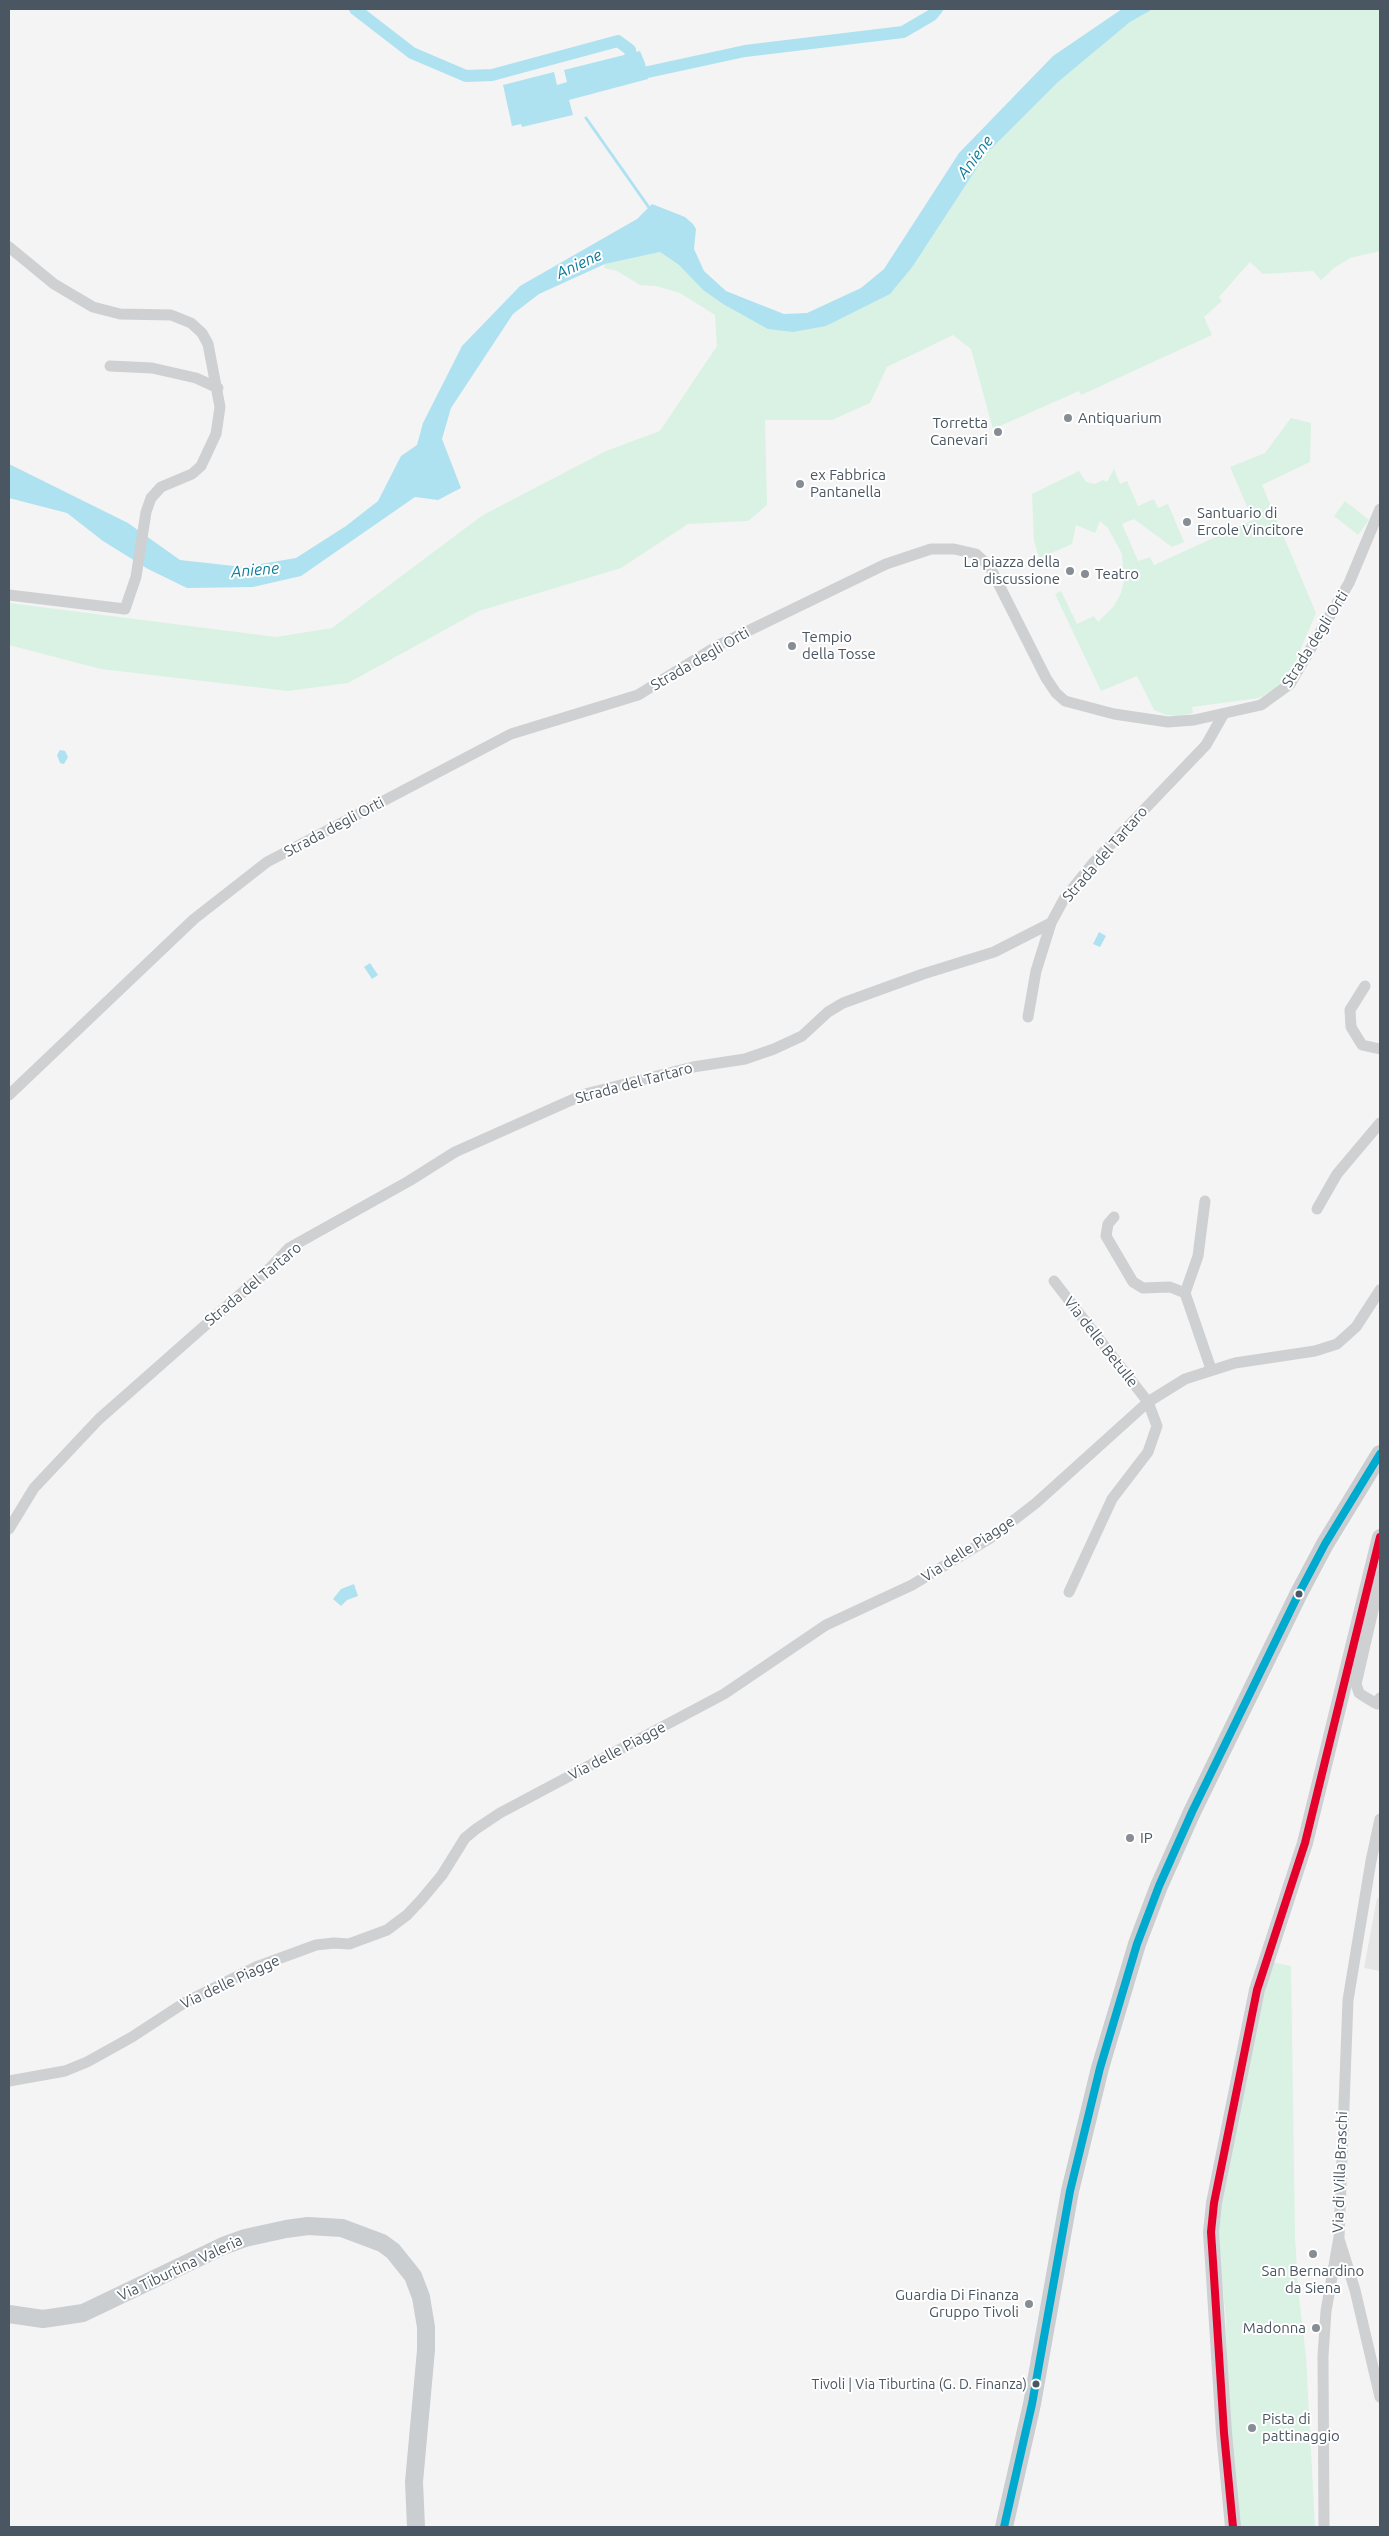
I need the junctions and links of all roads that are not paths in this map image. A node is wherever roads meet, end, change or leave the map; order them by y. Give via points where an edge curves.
1 (9, 247) edge
2 (110, 366) dead end
3 (218, 388) junction
4 (1380, 509) edge
5 (9, 595) edge
6 (1223, 715) junction
7 (1051, 923) junction
8 (1365, 986) dead end
9 (1028, 1017) dead end
10 (1380, 1049) edge
11 (9, 1095) edge
12 (1380, 1123) edge
13 (1205, 1201) dead end
14 (1317, 1209) dead end
15 (1114, 1217) dead end
16 (1054, 1281) dead end
17 (1380, 1290) edge
18 (1185, 1293) junction
19 (1212, 1369) junction
20 (1148, 1402) junction
21 (1380, 1454) edge
22 (9, 1529) edge
23 (1379, 1544) edge
24 (1380, 1580) edge
25 (1069, 1592) dead end
26 (1379, 1703) edge
27 (1380, 1819) edge
28 (9, 2081) edge
29 (1339, 2237) junction
30 (9, 2314) edge
31 (1380, 2397) edge
32 (416, 2527) edge
33 (1004, 2527) edge
34 (1233, 2527) edge
35 (1324, 2527) edge

1 - 3 street via 54,284 93,307 120,314 171,315 191,323 208,344
2 - 3 street via 152,368 196,378
3 - 5 street via 218,424 204,462 195,472 156,491 147,508 136,577 125,609
4 - 6 street, Strada degli Orti via 1349,583 1290,684 1264,704
6 - 7 street, Strada del Tartaro via 1206,745 1094,862 1064,900
6 - 11 street, Strada degli Orti via 1168,722 1070,704 1060,698 1049,684 986,562 976,554 962,550 923,550 875,568 719,645 634,697 488,744 267,862 194,919
7 - 9 street via 1036,971
7 - 22 street, Strada del Tartaro via 994,952 847,1001 831,1010 802,1036 774,1049 585,1094 455,1152 290,1248 99,1419 34,1488
8 - 10 street via 1350,1010 1351,1027 1362,1045
12 - 14 street via 1338,1174
13 - 18 street via 1198,1256
15 - 18 street via 1108,1224 1106,1236 1133,1282 1143,1288 1170,1287
16 - 20 street, Via delle Betulle
17 - 19 street, Via delle Piagge via 1351,1333 1333,1346
18 - 19 street
19 - 20 street, Via delle Piagge via 1184,1379
20 - 25 street, Via delle Betulle via 1157,1421 1152,1444 1112,1499
20 - 28 street, Via delle Piagge via 1036,1503 992,1537 912,1585 826,1625 724,1694 476,1829 465,1838 442,1875 422,1899 387,1930 350,1944 316,1945 256,1967 178,2007 86,2062 65,2071
21 - 33 main road via 1325,1544 1295,1602 1192,1812 1158,1886 1137,1944 1100,2068 1072,2182 1032,2404
23 - 34 street via 1305,1843 1257,1990 1214,2203 1214,2277
24 - 26 street via 1356,1684 1361,1695
27 - 29 street, Via di Villa Braschi via 1348,2000
29 - 31 street via 1354,2285
29 - 35 street, Via di Villa Braschi via 1326,2311 1323,2356
30 - 32 main road, Via Tiburtina Valeria via 43,2319 83,2313 223,2246 286,2228 342,2228 382,2243 393,2251 413,2276 425,2322 426,2350 414,2482

